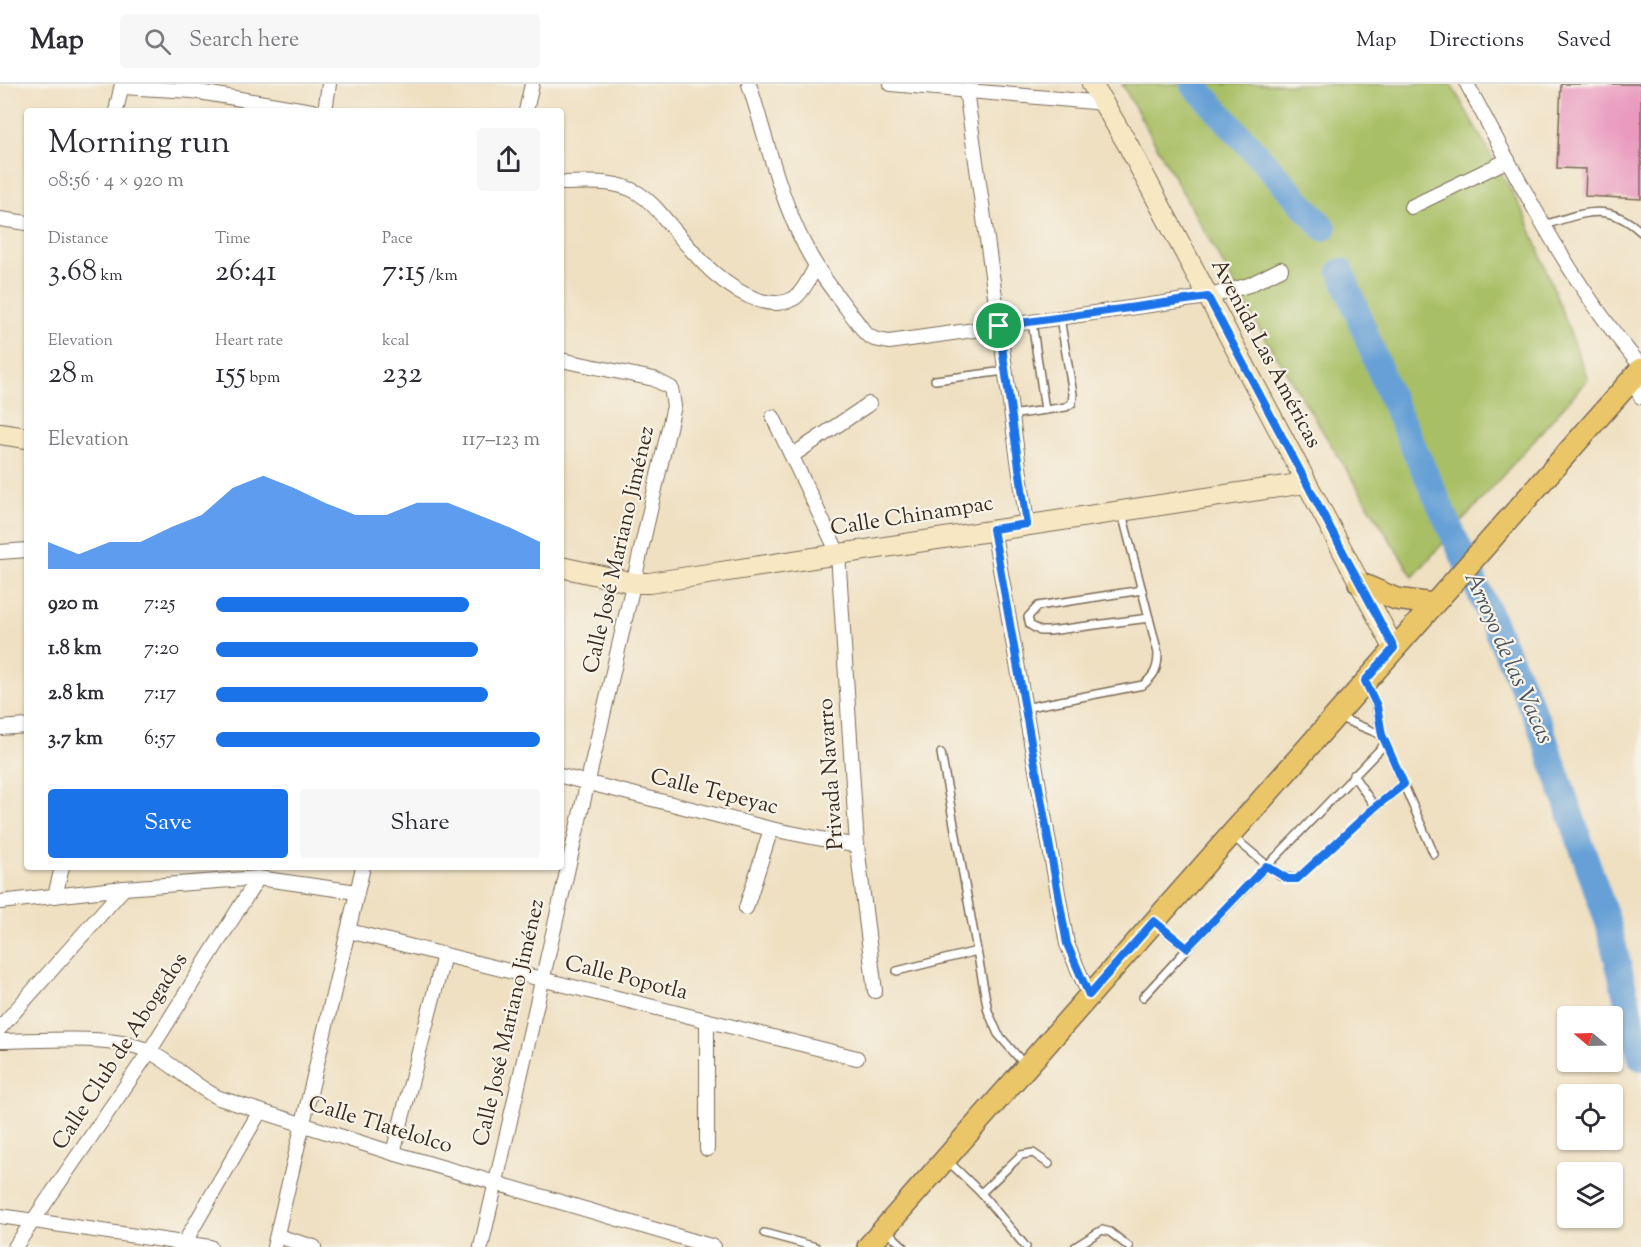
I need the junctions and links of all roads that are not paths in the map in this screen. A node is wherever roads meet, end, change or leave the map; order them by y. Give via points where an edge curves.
1 (329, 84) edge
2 (532, 84) edge
3 (749, 84) edge
4 (891, 84) edge
5 (1092, 84) edge
6 (1467, 84) edge
7 (122, 85) edge
8 (966, 90) junction
9 (1104, 103) junction
10 (117, 108) edge
11 (294, 108) edge
12 (325, 108) edge
13 (527, 108) edge
14 (1508, 160) junction
15 (564, 183) edge
16 (1412, 207) dead end
17 (0, 219) edge
18 (24, 223) edge
19 (1544, 225) junction
20 (1641, 232) edge
21 (816, 266) junction
22 (1281, 269) dead end
23 (1208, 297) junction
24 (1060, 318) junction
25 (1032, 322) junction
26 (999, 326) junction
27 (564, 361) edge
28 (1005, 370) junction
29 (1639, 378) edge
30 (935, 380) dead end
31 (869, 404) dead end
32 (1046, 410) junction
33 (1011, 415) junction
34 (773, 417) dead end
35 (0, 434) edge
36 (24, 438) edge
37 (793, 455) junction
38 (1305, 483) junction
39 (1121, 510) junction
40 (1027, 524) junction
41 (993, 529) junction
42 (24, 550) edge
43 (0, 552) edge
44 (837, 553) junction
45 (564, 568) edge
46 (634, 583) junction
47 (1359, 583) junction
48 (1142, 590) junction
49 (1433, 604) junction
50 (1149, 618) junction
51 (1394, 648) junction
52 (1365, 681) junction
53 (1024, 708) junction
54 (1334, 715) junction
55 (24, 726) edge
56 (0, 728) edge
57 (1382, 735) junction
58 (1386, 743) junction
59 (941, 753) dead end
60 (1353, 776) junction
61 (564, 777) edge
62 (587, 783) junction
63 (1404, 784) junction
64 (1375, 807) junction
65 (771, 829) junction
66 (1230, 834) junction
67 (857, 846) junction
68 (1434, 854) dead end
69 (1266, 866) junction
70 (61, 870) edge
71 (362, 870) edge
72 (258, 878) junction
73 (124, 888) junction
74 (357, 892) junction
75 (56, 896) junction
76 (0, 902) edge
77 (746, 908) dead end
78 (1154, 921) junction
79 (349, 931) junction
80 (1187, 948) junction
81 (977, 951) junction
82 (444, 955) junction
83 (897, 970) dead end
84 (541, 979) junction
85 (875, 991) dead end
86 (1089, 995) junction
87 (1143, 997) dead end
88 (707, 1022) junction
89 (0, 1028) edge
90 (0, 1041) edge
91 (149, 1052) junction
92 (857, 1058) dead end
93 (1026, 1066) junction
94 (260, 1111) junction
95 (305, 1126) junction
96 (707, 1149) dead end
97 (393, 1153) junction
98 (946, 1158) junction
99 (1049, 1164) dead end
100 (496, 1183) junction
101 (981, 1193) junction
102 (0, 1216) edge
103 (34, 1220) junction
104 (884, 1228) junction
105 (764, 1233) dead end
106 (276, 1242) edge
107 (183, 1245) edge
108 (15, 1247) edge
109 (210, 1247) edge
110 (314, 1247) edge
111 (481, 1247) edge
112 (714, 1247) edge
113 (816, 1247) edge
114 (868, 1247) edge
115 (904, 1247) edge
116 (1026, 1247) edge
117 (1075, 1247) edge
118 (1129, 1247) edge

1 - 12 street
2 - 13 street
3 - 21 street via 793,218
4 - 8 street
5 - 9 street, Avenida Las Américas
6 - 14 street
7 - 10 street
7 - 11 street via 193,91
8 - 9 street
8 - 26 street
9 - 23 street, Avenida Las Américas
14 - 16 street
14 - 19 street
15 - 21 street via 613,184 640,194 703,264 739,293 768,303 794,298
17 - 18 street
19 - 20 lane via 1587,212 1614,213
19 - 29 street
21 - 26 street via 866,334 874,339 889,342
22 - 23 street via 1249,285
23 - 24 street
23 - 38 street, Avenida Las Américas
24 - 25 street
24 - 32 lane via 1073,399 1070,406
25 - 26 street
25 - 32 lane
26 - 28 street
27 - 46 street, Calle José Mariano Jiménez via 654,379 671,388 674,405
28 - 30 lane
28 - 33 street
29 - 49 main road
31 - 37 street
32 - 33 lane
33 - 40 street
34 - 37 street
35 - 36 street
37 - 44 street
38 - 39 street, Calle Chinampac
38 - 47 street, Avenida Las Américas
39 - 40 street, Calle Chinampac
39 - 48 lane
40 - 41 street, Calle Chinampac
41 - 44 street, Calle Chinampac
41 - 53 street
42 - 43 street
44 - 46 street, Calle Chinampac
44 - 67 street, Privada Navarro
45 - 46 street, Calle Chinampac
46 - 62 street, Calle José Mariano Jiménez
47 - 49 main road via 1396,600
47 - 51 street, Avenida Las Américas
48 - 50 lane
48 - 50 lane via 1038,606 1028,617 1030,625 1040,632
49 - 51 main road
50 - 53 lane via 1158,666 1154,677 1143,685
51 - 52 main road
52 - 54 main road
52 - 57 lane via 1377,706
53 - 86 street via 1067,944
54 - 57 lane
54 - 66 main road
55 - 56 street
57 - 58 lane
58 - 60 lane
58 - 63 lane
59 - 81 lane
60 - 64 lane
60 - 69 lane
61 - 62 street, Calle Tepeyac
62 - 65 street, Calle Tepeyac
62 - 84 street, Calle José Mariano Jiménez
63 - 64 lane
63 - 68 lane
64 - 69 lane via 1297,879 1288,879
65 - 67 street, Calle Tepeyac
65 - 77 street
66 - 69 lane
66 - 78 main road
67 - 85 street, Privada Navarro
69 - 80 lane
70 - 75 street
71 - 74 street
72 - 73 street
72 - 74 street
72 - 91 street, Calle Club de Abogados
73 - 75 street
73 - 89 street
74 - 79 street
75 - 76 street
78 - 80 lane
78 - 86 main road
79 - 82 street, Calle Popotla
79 - 95 street
80 - 87 lane
81 - 83 lane
81 - 93 lane via 993,1025
82 - 84 street, Calle Popotla
82 - 97 street
84 - 88 street, Calle Popotla
84 - 100 street, Calle José Mariano Jiménez
86 - 93 main road
88 - 92 street, Calle Popotla
88 - 96 street
90 - 91 street, Calle Tlatelolco via 115,1042
91 - 94 street, Calle Tlatelolco via 198,1088
91 - 103 street, Calle Club de Abogados
93 - 98 main road
94 - 95 street, Calle Tlatelolco
94 - 107 street
95 - 97 street, Calle Tlatelolco
95 - 106 street
97 - 100 street, Calle Tlatelolco
98 - 101 lane
98 - 104 main road
99 - 101 lane via 1033,1153 1021,1155
100 - 111 street, Calle José Mariano Jiménez
100 - 112 street, Calle Tlatelolco
101 - 116 lane
102 - 103 street
103 - 107 street
103 - 108 street, Calle Club de Abogados
104 - 114 main road
104 - 115 lane
105 - 113 lane
106 - 110 street
107 - 109 street
117 - 118 lane via 1102,1230

